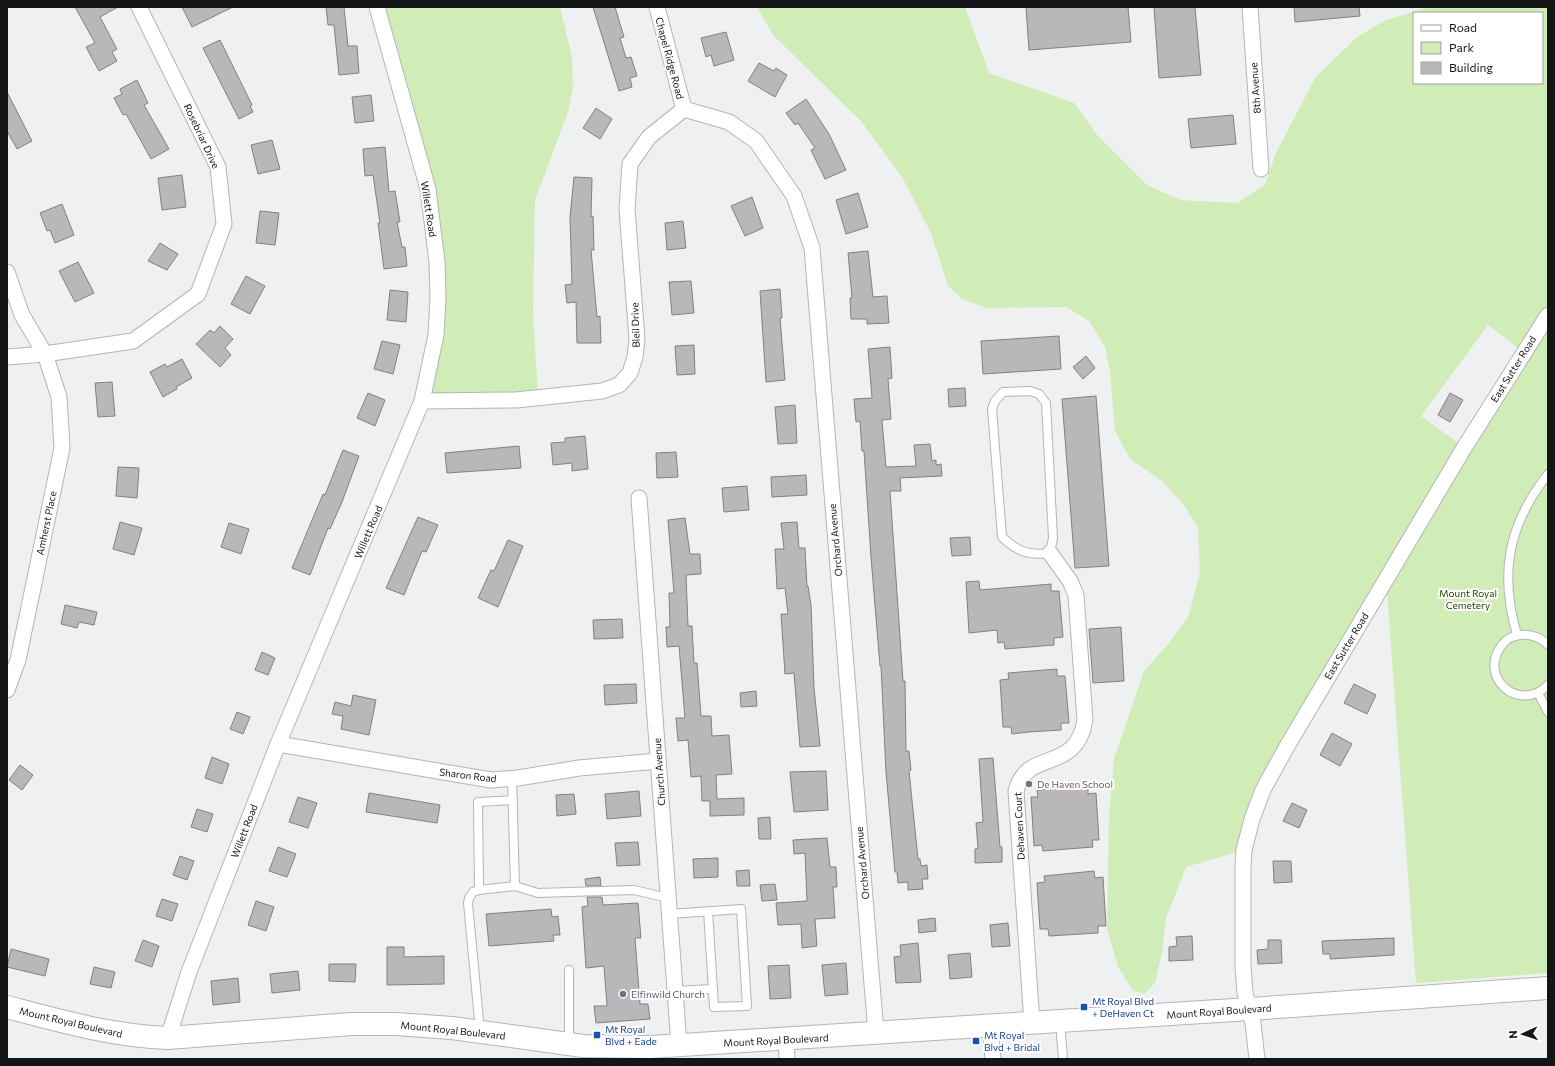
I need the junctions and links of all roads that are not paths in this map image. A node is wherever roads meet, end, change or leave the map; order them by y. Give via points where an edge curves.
1 (138, 7) edge
2 (377, 7) edge
3 (657, 7) edge
4 (1250, 7) edge
5 (684, 109) junction
6 (1261, 169) dead end
7 (7, 272) edge
8 (1548, 315) edge
9 (45, 354) junction
10 (7, 357) edge
11 (422, 401) junction
12 (1548, 474) edge
13 (639, 498) dead end
14 (1050, 553) junction
15 (1516, 635) junction
16 (1548, 645) edge
17 (1548, 686) edge
18 (7, 690) edge
19 (1538, 693) junction
20 (1548, 712) edge
21 (278, 744) junction
22 (658, 761) junction
23 (512, 779) junction
24 (513, 800) junction
25 (515, 886) junction
26 (479, 890) junction
27 (668, 898) junction
28 (708, 911) junction
29 (669, 914) junction
30 (569, 970) dead end
31 (1548, 988) edge
32 (712, 990) junction
33 (675, 992) junction
34 (7, 1007) edge
35 (1250, 1009) junction
36 (1060, 1020) junction
37 (1032, 1023) junction
38 (990, 1025) junction
39 (480, 1032) junction
40 (876, 1033) junction
41 (168, 1038) junction
42 (679, 1045) junction
43 (579, 1049) edge
44 (786, 1049) edge
45 (993, 1059) edge
46 (1062, 1059) edge
47 (1257, 1059) edge

1 - 9 street, Rosebriar Drive via 218,167 224,224 198,294 133,340
2 - 11 street, Willett Road via 428,189 437,262 436,335
3 - 5 street, Chapel Ridge Road
4 - 6 street, 8th Avenue
5 - 11 street, Bleil Drive via 649,137 630,164 627,209 637,339 630,373 619,385 602,391 516,400
5 - 40 street, Orchard Avenue via 729,122 756,141 794,196 812,248
7 - 9 street, Amherst Place via 22,315
8 - 35 street, East Sutter Road via 1335,664 1260,797 1247,835 1243,866 1243,966 1245,993
9 - 10 street, Rosebriar Drive
9 - 18 street, Amherst Place via 59,397 62,448 18,660
11 - 21 street, Willett Road
12 - 15 lane via 1532,494 1512,541 1507,579 1510,614
13 - 22 street, Church Avenue
14 - 14 lane via 1053,538 1046,403 1039,394 1030,391 1003,392 992,409 1002,537 1014,548 1035,555
14 - 37 street, Dehaven Court via 1070,581 1076,595 1085,720 1084,730 1077,744 1062,755 1030,768 1023,774 1016,791
15 - 16 lane via 1536,636
15 - 19 lane via 1503,643 1498,651 1494,666 1495,674 1502,686 1515,694 1529,696
17 - 19 lane
19 - 20 lane
21 - 23 street, Sharon Road via 464,776 491,780
21 - 41 street, Willett Road via 189,972
22 - 23 street, Sharon Road via 579,768
22 - 27 street, Church Avenue
23 - 24 lane
24 - 25 lane
24 - 26 lane via 478,802
25 - 26 lane
25 - 27 lane via 538,893 634,890
26 - 39 lane via 468,898 468,904
27 - 29 street, Church Avenue
28 - 29 lane
28 - 32 lane
28 - 32 lane via 741,909 747,1006 714,1007
29 - 33 street, Church Avenue
30 - 43 lane
31 - 35 main road, Mount Royal Boulevard
32 - 33 lane
33 - 42 street, Church Avenue
34 - 41 main road, Mount Royal Boulevard via 120,1034
35 - 36 main road, Mount Royal Boulevard
35 - 47 street, East Sutter Road
36 - 37 main road, Mount Royal Boulevard
36 - 46 lane
37 - 38 main road, Mount Royal Boulevard
38 - 40 main road, Mount Royal Boulevard
38 - 45 street
39 - 41 main road, Mount Royal Boulevard via 396,1024 351,1024
39 - 43 main road, Mount Royal Boulevard
40 - 44 main road, Mount Royal Boulevard
42 - 43 main road, Mount Royal Boulevard
42 - 44 main road, Mount Royal Boulevard

